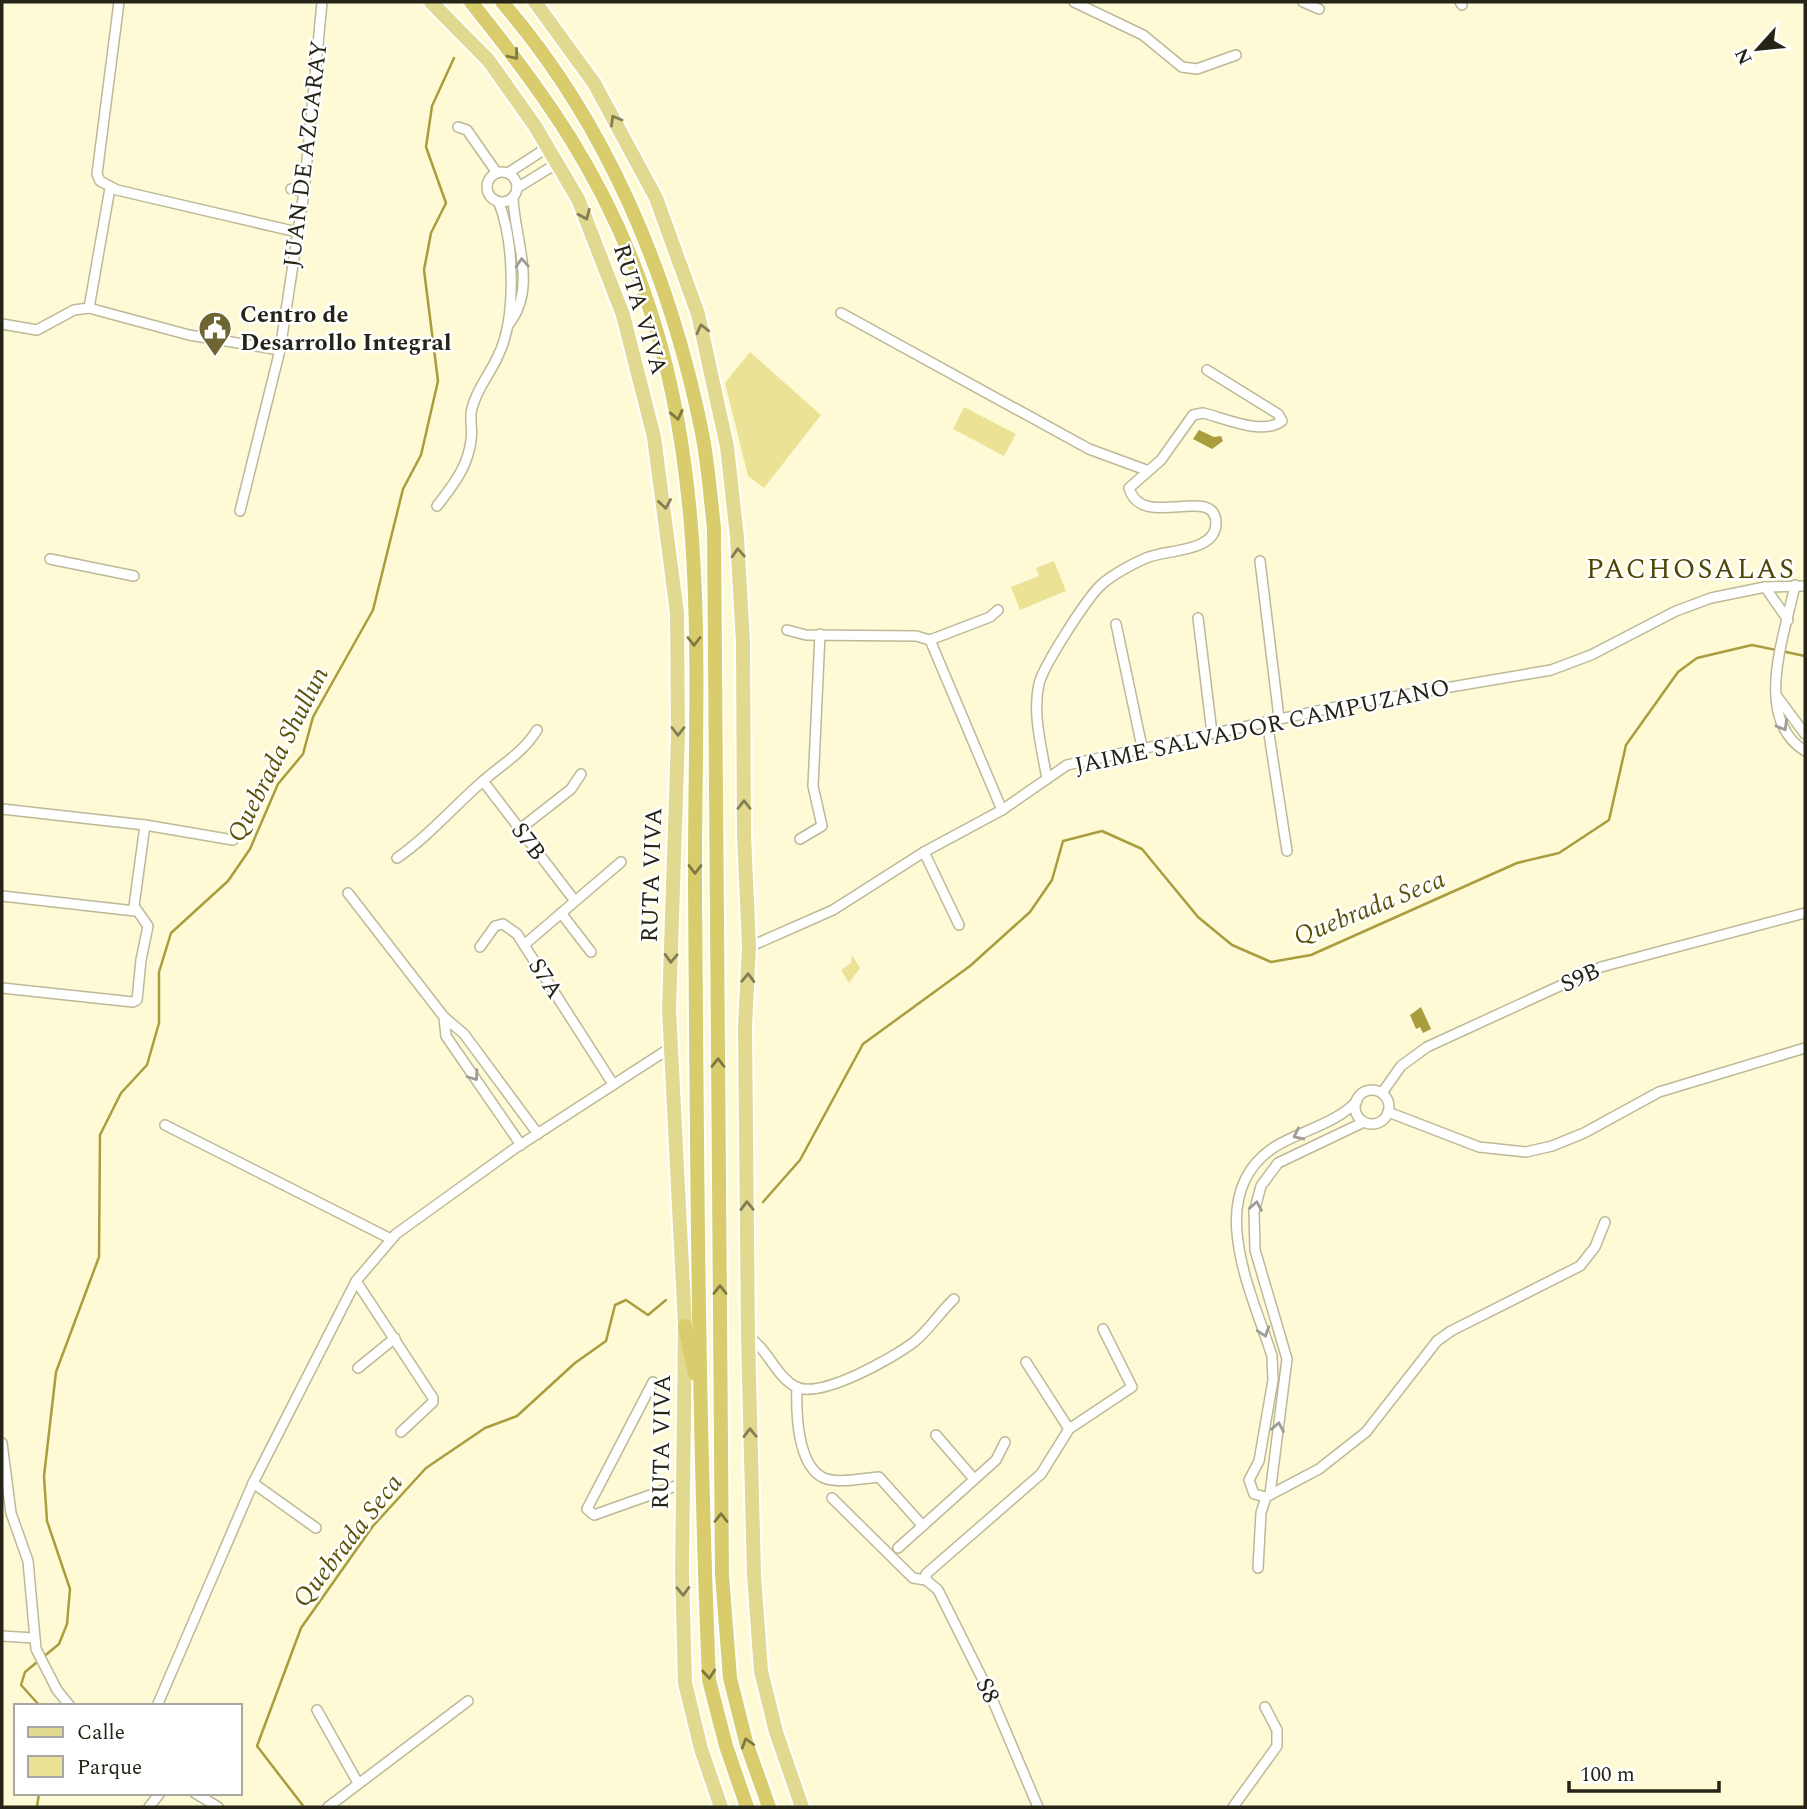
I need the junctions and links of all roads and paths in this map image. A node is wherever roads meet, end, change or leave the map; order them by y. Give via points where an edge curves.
1 (119, 2) edge
2 (322, 2) edge
3 (431, 2) edge
4 (471, 2) edge
5 (502, 2) edge
6 (535, 2) edge
7 (1074, 2) edge
8 (1303, 2) edge
9 (1319, 9) dead end
10 (1236, 55) dead end
11 (458, 127) dead end
12 (543, 139) junction
13 (562, 172) junction
14 (497, 173) junction
15 (508, 173) junction
16 (110, 188) junction
17 (517, 188) junction
18 (291, 189) dead end
19 (304, 192) junction
20 (513, 199) junction
21 (499, 203) junction
22 (297, 232) junction
23 (89, 308) junction
24 (841, 313) dead end
25 (2, 324) edge
26 (509, 325) junction
27 (280, 350) junction
28 (1207, 370) dead end
29 (1146, 470) junction
30 (437, 506) dead end
31 (240, 511) dead end
32 (50, 559) dead end
33 (1260, 561) dead end
34 (134, 576) dead end
35 (1795, 585) junction
36 (1805, 586) edge
37 (1765, 587) junction
38 (998, 610) dead end
39 (1198, 618) dead end
40 (1787, 623) junction
41 (1116, 624) dead end
42 (787, 630) dead end
43 (820, 634) junction
44 (930, 640) junction
45 (1775, 693) junction
46 (1279, 718) junction
47 (1267, 721) junction
48 (537, 730) dead end
49 (1212, 733) junction
50 (1805, 734) edge
51 (1142, 747) junction
52 (1805, 751) edge
53 (581, 774) dead end
54 (1047, 779) junction
55 (483, 781) junction
56 (2, 809) edge
57 (1002, 810) junction
58 (145, 825) junction
59 (520, 829) junction
60 (800, 838) dead end
61 (233, 840) dead end
62 (1287, 851) dead end
63 (924, 852) junction
64 (397, 858) dead end
65 (621, 862) dead end
66 (348, 893) dead end
67 (2, 896) edge
68 (575, 901) junction
69 (135, 911) junction
70 (561, 913) junction
71 (1805, 913) edge
72 (959, 925) dead end
73 (524, 945) junction
74 (480, 947) dead end
75 (749, 947) junction
76 (591, 952) dead end
77 (2, 988) edge
78 (444, 1017) junction
79 (670, 1048) junction
80 (1805, 1048) edge
81 (613, 1084) junction
82 (1381, 1093) junction
83 (1357, 1101) junction
84 (1388, 1112) junction
85 (1364, 1122) junction
86 (166, 1125) dead end
87 (538, 1134) junction
88 (521, 1145) junction
89 (1605, 1222) dead end
90 (391, 1239) junction
91 (356, 1281) junction
92 (954, 1299) dead end
93 (685, 1326) junction
94 (1103, 1329) dead end
95 (747, 1337) junction
96 (395, 1338) junction
97 (1026, 1362) dead end
98 (358, 1368) dead end
99 (653, 1382) dead end
100 (797, 1387) junction
101 (702, 1410) junction
102 (1069, 1429) junction
103 (401, 1432) dead end
104 (936, 1435) dead end
105 (1005, 1442) dead end
106 (2, 1443) edge
107 (974, 1479) junction
108 (253, 1483) junction
109 (684, 1483) junction
110 (1268, 1495) junction
111 (832, 1498) dead end
112 (922, 1525) junction
113 (316, 1528) dead end
114 (898, 1548) dead end
115 (1258, 1568) dead end
116 (926, 1580) junction
117 (2, 1636) edge
118 (34, 1638) junction
119 (468, 1700) dead end
120 (69, 1704) edge
121 (158, 1704) edge
122 (1265, 1707) dead end
123 (317, 1710) dead end
124 (358, 1783) junction
125 (198, 1795) edge
126 (218, 1807) edge
127 (328, 1807) edge
128 (722, 1807) edge
129 (747, 1807) edge
130 (769, 1807) edge
131 (802, 1807) edge
132 (1038, 1807) edge
133 (1233, 1807) edge

1 - 16 street via 97,174
2 - 19 street, JUAN DE AZCARAY
3 - 12 main road, RUTA VIVA via 489,61
4 -> 101 highway, RUTA VIVA via 536,83 610,206 644,292 681,433 693,532
130 -> 5 highway, RUTA VIVA via 730,1678 722,1575 714,528 702,431 663,286 627,197 555,69
75 -> 6 main road, RUTA VIVA via 737,537 715,380 698,314 656,198 594,83
7 - 10 street via 1143,35 1182,67 1196,69
8 - 9 street
11 - 14 street via 467,130
12 - 13 main road, RUTA VIVA
12 - 15 street via 542,152
13 - 17 street via 551,167
13 -> 79 main road, RUTA VIVA via 594,236 623,316 654,437 666,512 677,613 678,736
14 - 15 street
14 - 21 street via 486,185 489,196
15 - 17 street
16 - 22 street
16 - 23 street
17 - 20 street
18 - 19 street
19 - 22 street, JUAN DE AZCARAY
20 - 21 street
26 -> 20 street via 518,314 523,289
21 - 26 street via 510,258
22 - 27 street, JUAN DE AZCARAY
23 - 25 street via 74,310 37,330
23 - 27 street via 189,335
24 - 29 street via 1089,449
26 - 30 street via 472,409 472,437 462,471
27 - 31 street, JUAN DE AZCARAY via 265,434
28 - 29 street via 1278,414 1282,421 1262,428 1203,413 1193,415 1161,460
29 - 54 street via 1129,488 1132,499 1154,509 1200,505 1212,512 1214,532 1201,544 1147,557 1101,585 1082,610 1039,682
32 - 34 street
33 - 46 street
35 - 36 street, JAIME SALVADOR CAMPUZANO
35 - 37 street, JAIME SALVADOR CAMPUZANO
35 - 40 street
37 - 40 street
37 - 46 street, JAIME SALVADOR CAMPUZANO via 1732,592 1676,611 1591,655 1551,670
38 - 44 street
39 - 49 street
40 - 45 street
41 - 51 street
42 - 43 street
43 - 44 street
43 - 60 street via 813,786 822,826
44 - 57 street
45 - 50 street
45 -> 52 street via 1779,723
46 - 47 street, JAIME SALVADOR CAMPUZANO
47 - 49 street, JAIME SALVADOR CAMPUZANO
47 - 62 street
48 - 55 street via 526,748
49 - 51 street, JAIME SALVADOR CAMPUZANO
51 - 54 street, JAIME SALVADOR CAMPUZANO via 1068,765
53 - 59 street via 570,789
54 - 57 street, JAIME SALVADOR CAMPUZANO
55 - 59 street, S7B
55 - 64 street
56 - 58 street
57 - 63 street, JAIME SALVADOR CAMPUZANO
58 - 61 street
58 - 69 street
59 - 68 street, S7B
63 - 72 street
63 - 75 street, JAIME SALVADOR CAMPUZANO via 833,910
65 - 68 street, S7A
66 - 78 street
67 - 69 street
68 - 70 street, S7A
69 - 77 street via 148,926 137,1000
70 - 73 street, S7A
70 - 76 street
71 - 82 street, S9B via 1601,967 1427,1047 1401,1066
73 - 74 street via 503,924 495,926
73 - 81 street, S7A
95 -> 75 main road, RUTA VIVA via 745,1026
78 - 87 street via 464,1034
78 -> 88 street via 446,1035
79 - 81 street
79 - 93 main road, RUTA VIVA
80 - 84 street via 1659,1093 1584,1133 1526,1152 1479,1147
81 - 87 street
82 - 83 street via 1370,1090
82 - 84 street via 1387,1098
83 - 85 street via 1356,1112
83 -> 110 street via 1271,1150 1251,1173 1238,1208 1238,1249 1272,1356 1259,1461 1249,1480 1254,1494
84 - 85 street via 1381,1122
110 -> 85 street via 1274,1482 1272,1463 1288,1374 1255,1250 1257,1198 1278,1163
86 - 90 street
87 - 88 street
88 - 90 street
89 - 110 street via 1595,1247 1580,1266 1437,1341 1366,1432 1310,1475
90 - 91 street
91 - 96 street
91 - 108 street
92 - 100 street via 913,1343 865,1371 819,1389
93 - 101 highway
93 - 109 main road, RUTA VIVA
94 - 102 street via 1132,1387
95 - 100 street
131 -> 95 main road, RUTA VIVA via 761,1671
96 - 98 street
96 - 103 street via 434,1400
97 - 102 street
99 - 109 street via 587,1509 594,1515
100 - 112 street via 797,1433 813,1468 827,1479 879,1477
101 -> 129 highway, RUTA VIVA via 709,1680
102 - 116 street via 1041,1474 926,1574
104 - 107 street
105 - 107 street via 996,1460
106 - 118 street via 11,1513 28,1561
107 - 112 street
108 - 113 street
108 - 121 street
109 -> 128 main road, RUTA VIVA via 685,1683 701,1749
110 - 115 street via 1261,1513
111 - 116 street, S8 via 912,1578
112 - 114 street
116 - 132 street, S8 via 938,1590 990,1694
117 - 118 street
118 - 120 street via 45,1668
119 - 124 street
122 - 133 street via 1277,1730 1277,1746
123 - 124 street
124 - 127 street
125 - 126 street

